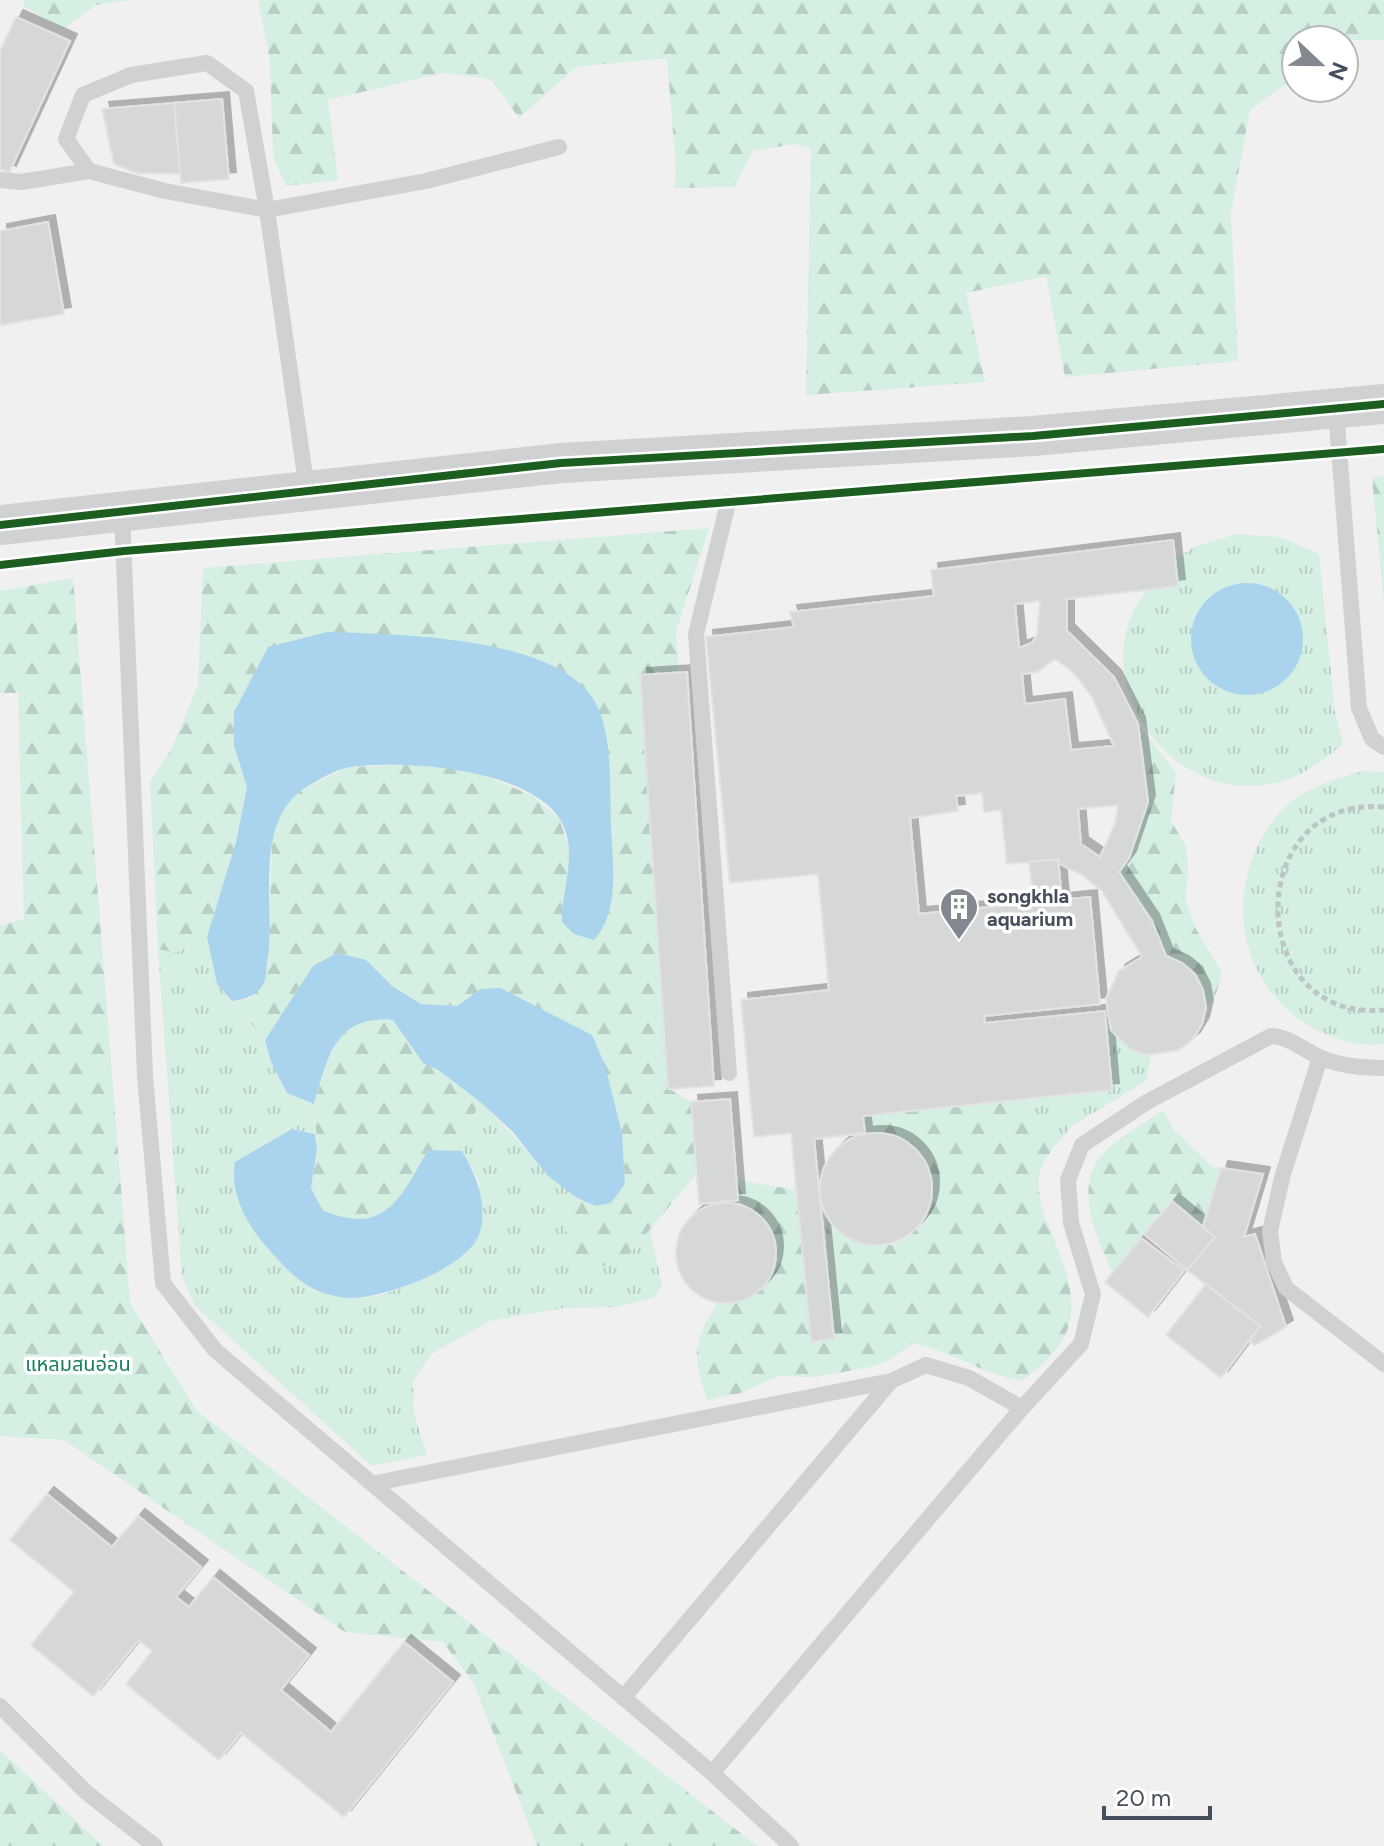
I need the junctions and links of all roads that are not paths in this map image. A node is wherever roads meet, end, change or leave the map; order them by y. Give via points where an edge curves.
1 (559, 147) dead end
2 (89, 171) junction
3 (0, 180) edge
4 (267, 210) junction
5 (1384, 404) edge
6 (1336, 410) junction
7 (307, 491) junction
8 (728, 503) dead end
9 (122, 512) junction
10 (0, 525) edge
11 (1384, 747) edge
12 (1320, 1058) junction
13 (1384, 1068) edge
14 (729, 1073) dead end
15 (1384, 1364) edge
16 (891, 1381) junction
17 (1022, 1408) junction
18 (376, 1483) junction
19 (623, 1698) junction
20 (0, 1706) edge
21 (712, 1773) junction
22 (155, 1846) edge
23 (791, 1846) edge

1 - 4 lane via 426,181
2 - 3 lane via 21,182
2 - 4 lane
2 - 4 lane via 66,139 83,95 131,75 207,63 246,91
4 - 7 lane
5 - 6 street
6 - 7 street via 1033,436 561,463
6 - 11 lane via 1359,708 1372,739
7 - 9 street
8 - 14 lane via 696,634
9 - 10 street
9 - 18 lane via 145,1076 163,1283 215,1350
12 - 13 lane
12 - 15 lane via 1270,1231 1274,1262 1286,1288
12 - 17 lane via 1284,1037 1271,1036 1147,1102 1082,1145 1068,1180 1071,1223 1093,1294 1081,1344
16 - 17 lane via 926,1365 969,1378
16 - 18 lane
16 - 19 lane
17 - 21 lane
18 - 19 lane
19 - 21 lane
20 - 22 lane via 87,1793
21 - 23 lane

